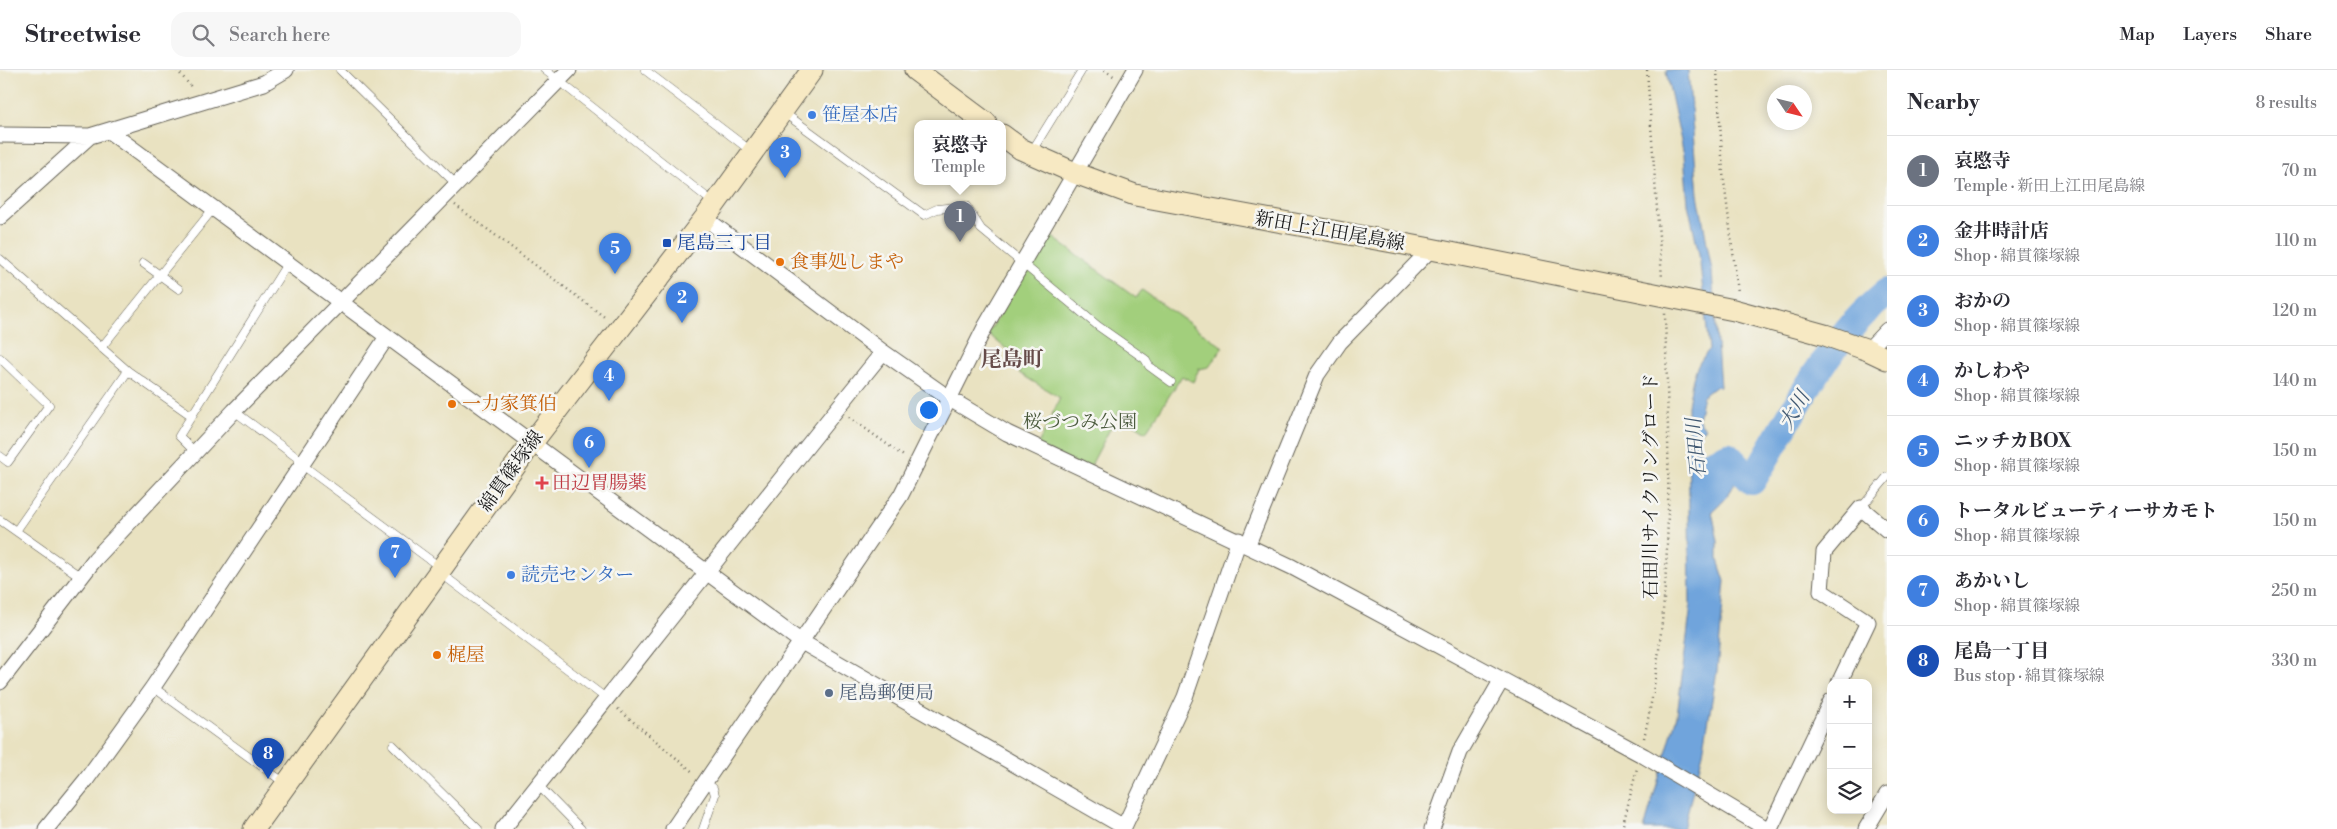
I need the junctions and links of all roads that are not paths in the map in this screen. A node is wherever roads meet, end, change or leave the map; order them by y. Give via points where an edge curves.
1 (286, 70) edge
2 (340, 70) edge
3 (545, 70) edge
4 (569, 70) edge
5 (645, 70) edge
6 (812, 70) edge
7 (915, 70) edge
8 (1082, 70) edge
9 (1135, 70) edge
10 (558, 82) junction
11 (782, 111) junction
12 (982, 120) edge
13 (110, 132) junction
14 (0, 135) edge
15 (90, 136) junction
16 (1006, 138) edge
17 (752, 152) junction
18 (1031, 154) junction
19 (1076, 173) junction
20 (457, 185) junction
21 (213, 208) junction
22 (710, 212) junction
23 (0, 217) edge
24 (1431, 249) junction
25 (0, 258) edge
26 (143, 263) dead end
27 (1022, 263) junction
28 (287, 264) junction
29 (160, 275) junction
30 (179, 289) dead end
31 (340, 303) junction
32 (1887, 330) edge
33 (387, 336) junction
34 (102, 348) junction
35 (1868, 350) junction
36 (883, 352) junction
37 (0, 358) edge
38 (1887, 359) edge
39 (128, 371) junction
40 (1171, 382) dead end
41 (950, 399) junction
42 (234, 411) junction
43 (192, 416) junction
44 (531, 444) junction
45 (196, 452) junction
46 (0, 456) edge
47 (302, 463) junction
48 (1887, 477) edge
49 (1861, 508) junction
50 (0, 520) edge
51 (1887, 530) edge
52 (16, 531) junction
53 (1243, 542) junction
54 (439, 570) junction
55 (705, 572) junction
56 (81, 577) junction
57 (800, 641) junction
58 (1841, 679) edge
59 (1501, 681) junction
60 (0, 682) edge
61 (152, 687) junction
62 (607, 699) junction
63 (1827, 709) edge
64 (393, 745) dead end
65 (705, 782) junction
66 (286, 784) junction
67 (538, 785) junction
68 (1887, 794) edge
69 (260, 824) edge
70 (1124, 828) edge
71 (46, 829) edge
72 (478, 829) edge
73 (503, 829) edge
74 (581, 829) edge
75 (673, 829) edge
76 (703, 829) edge
77 (1432, 829) edge
78 (1768, 829) edge
79 (1866, 829) edge

1 - 13 street via 264,83
2 - 20 lane
3 - 10 lane
4 - 10 street
5 - 17 lane
6 - 11 main road, 綿貫篠塚線
7 - 12 main road
8 - 18 lane
9 - 19 street
10 - 20 street
10 - 22 lane
11 - 17 main road, 綿貫篠塚線
11 - 27 lane via 924,215 937,208 966,206 981,229
13 - 15 street
13 - 21 street
14 - 15 street
15 - 23 street
16 - 18 main road, 新田上江田尾島線
17 - 22 main road, 綿貫篠塚線
18 - 19 main road, 新田上江田尾島線
19 - 24 main road, 新田上江田尾島線 via 1134,195
19 - 27 street
20 - 31 street
21 - 28 street
21 - 29 lane
22 - 36 street
22 - 44 main road, 綿貫篠塚線
24 - 35 main road, 新田上江田尾島線 via 1665,297 1736,305
24 - 53 street via 1340,342 1317,375
25 - 34 lane
26 - 29 lane
27 - 40 lane
27 - 41 street via 985,327
28 - 31 street
28 - 43 lane
29 - 30 lane
29 - 34 lane
31 - 33 street
31 - 42 street
32 - 35 street
33 - 44 street
33 - 47 street
34 - 39 lane
35 - 38 main road
36 - 41 street
36 - 55 street
37 - 46 lane via 49,405 8,462
39 - 43 lane
39 - 52 lane
41 - 53 street via 1007,433
41 - 57 street via 884,521
42 - 45 street
42 - 47 lane
43 - 45 lane via 179,436
44 - 54 main road, 綿貫篠塚線
44 - 55 street
45 - 56 street
47 - 54 lane
47 - 61 street
48 - 49 lane
49 - 51 street
49 - 58 street via 1824,552 1821,591 1868,622
50 - 52 lane
52 - 56 lane
53 - 59 street
53 - 70 street via 1184,697
54 - 62 lane
54 - 66 main road, 綿貫篠塚線
55 - 57 street
55 - 62 street
56 - 60 street
57 - 65 street
57 - 70 street
59 - 77 street via 1460,752
59 - 78 street via 1642,755
61 - 66 lane
61 - 71 street via 86,780
62 - 67 street
63 - 78 street
64 - 72 lane
65 - 75 street
65 - 76 lane via 715,794
66 - 69 main road, 綿貫篠塚線
67 - 73 street
67 - 74 lane
68 - 79 street

